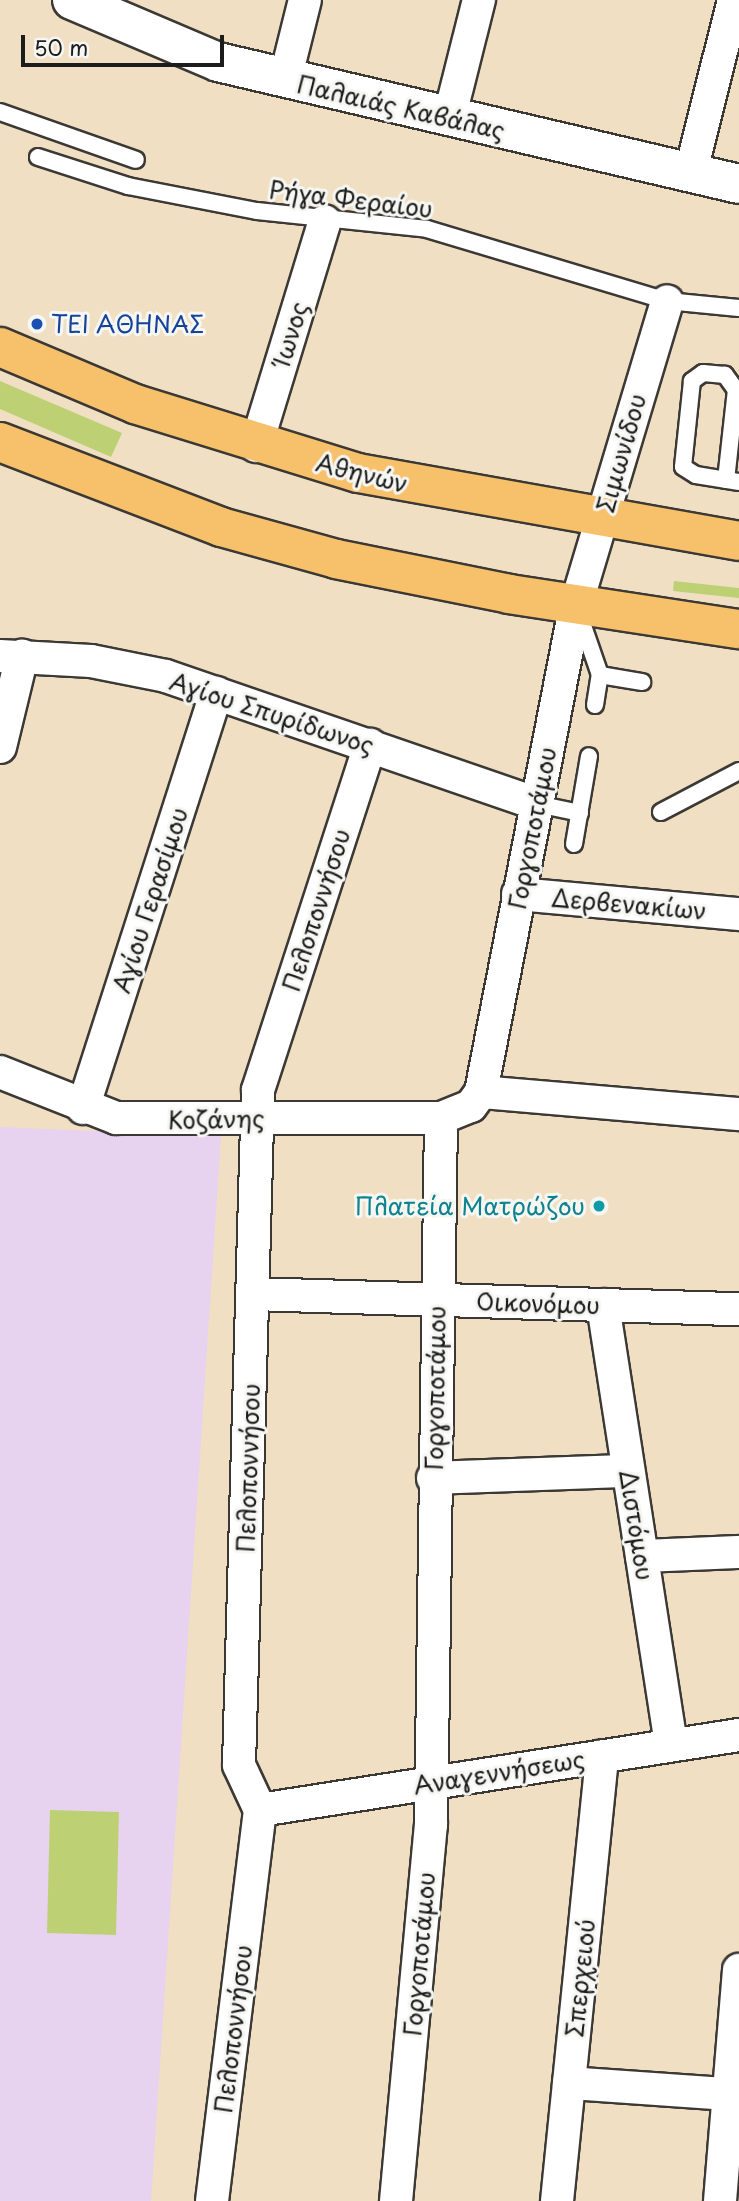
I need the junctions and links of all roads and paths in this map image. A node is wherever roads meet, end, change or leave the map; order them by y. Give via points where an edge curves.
1 (72, 0) edge
2 (305, 0) edge
3 (479, 0) edge
4 (734, 0) edge
5 (121, 11) edge
6 (285, 80) junction
7 (0, 111) edge
8 (449, 119) junction
9 (38, 156) dead end
10 (136, 160) dead end
11 (690, 175) junction
12 (739, 184) edge
13 (325, 221) junction
14 (667, 301) junction
15 (739, 307) edge
16 (0, 347) edge
17 (0, 442) edge
18 (256, 446) junction
19 (732, 481) edge
20 (601, 521) junction
21 (739, 541) edge
22 (576, 605) junction
23 (739, 629) edge
24 (11, 656) edge
25 (600, 675) junction
26 (642, 682) dead end
27 (216, 693) junction
28 (595, 705) dead end
29 (370, 745) junction
30 (0, 747) edge
31 (589, 756) dead end
32 (739, 771) edge
33 (537, 804) junction
34 (661, 812) dead end
35 (580, 813) junction
36 (575, 844) dead end
37 (518, 894) junction
38 (739, 914) edge
39 (0, 1072) edge
40 (481, 1092) junction
41 (83, 1108) junction
42 (739, 1114) edge
43 (441, 1118) junction
44 (257, 1119) junction
45 (253, 1294) junction
46 (436, 1300) junction
47 (603, 1305) junction
48 (739, 1309) edge
49 (628, 1471) junction
50 (433, 1478) junction
51 (739, 1552) edge
52 (642, 1556) junction
53 (739, 1735) edge
54 (671, 1745) junction
55 (602, 1756) junction
56 (432, 1782) junction
57 (260, 1810) junction
58 (739, 1969) edge
59 (737, 2003) edge
60 (569, 2083) junction
61 (727, 2094) junction
62 (212, 2201) edge
63 (396, 2201) edge
64 (557, 2201) edge
65 (720, 2201) edge

1 - 5 street, Παλαιάς Καβάλας
2 - 6 street
3 - 8 street
4 - 11 street
5 - 6 street, Παλαιάς Καβάλας via 218,62
6 - 8 street, Παλαιάς Καβάλας
7 - 10 lane
8 - 11 street, Παλαιάς Καβάλας
9 - 13 lane, Ρήγα Φεραίου via 128,186
11 - 12 street, Παλαιάς Καβάλας
13 - 14 lane, Ρήγα Φεραίου via 427,229
13 - 18 street, Ίωνος
14 - 15 lane, Ρήγα Φεραίου
14 - 20 street, Σιμωνίδου
16 - 18 highway, Αθηνών
17 - 22 highway via 221,527 336,559
18 - 20 highway, Αθηνών via 474,499
19 - 19 lane via 696,475 681,459 692,381 703,373 725,375 736,390
20 - 21 highway, Αθηνών
20 - 22 street, Σιμωνίδου
22 - 23 highway
22 - 25 lane
22 - 33 street, Γοργοποτάμου
24 - 27 street, Αγίου Σπυρίδωνος via 91,661
24 - 30 street
25 - 26 lane
25 - 28 lane
27 - 29 street, Αγίου Σπυρίδωνος
27 - 41 street, Αγίου Γερασίμου
29 - 33 street, Αγίου Σπυρίδωνος
29 - 44 street, Πελοποννήσου via 261,1080
31 - 35 lane
32 - 34 lane
33 - 35 lane
33 - 37 street, Γοργοποτάμου
35 - 36 lane
37 - 38 street, Δερβενακίων
37 - 40 street, Γοργοποτάμου
39 - 41 street, Κοζάνης
40 - 42 street
40 - 43 street via 463,1111
41 - 44 street, Κοζάνης via 116,1118
43 - 44 street, Κοζάνης
43 - 46 street, Γοργοποτάμου
44 - 45 street, Πελοποννήσου
45 - 46 street, Οικονόμου
45 - 57 street, Πελοποννήσου via 239,1765
46 - 47 street, Οικονόμου
46 - 50 street, Γοργοποτάμου
47 - 48 street, Οικονόμου
47 - 49 street, Διστόμου
49 - 50 street
49 - 52 street, Διστόμου
50 - 56 street, Γοργοποτάμου
51 - 52 street
52 - 54 street, Διστόμου
53 - 54 street, Αναγεννήσεως
54 - 55 street, Αναγεννήσεως
55 - 56 street, Αναγεννήσεως
55 - 60 street, Σπερχειού
56 - 57 street, Αναγεννήσεως
56 - 63 street, Γοργοποτάμου
57 - 62 street, Πελοποννήσου
58 - 59 street
59 - 61 street
60 - 61 street
60 - 64 street, Σπερχειού
61 - 65 street

